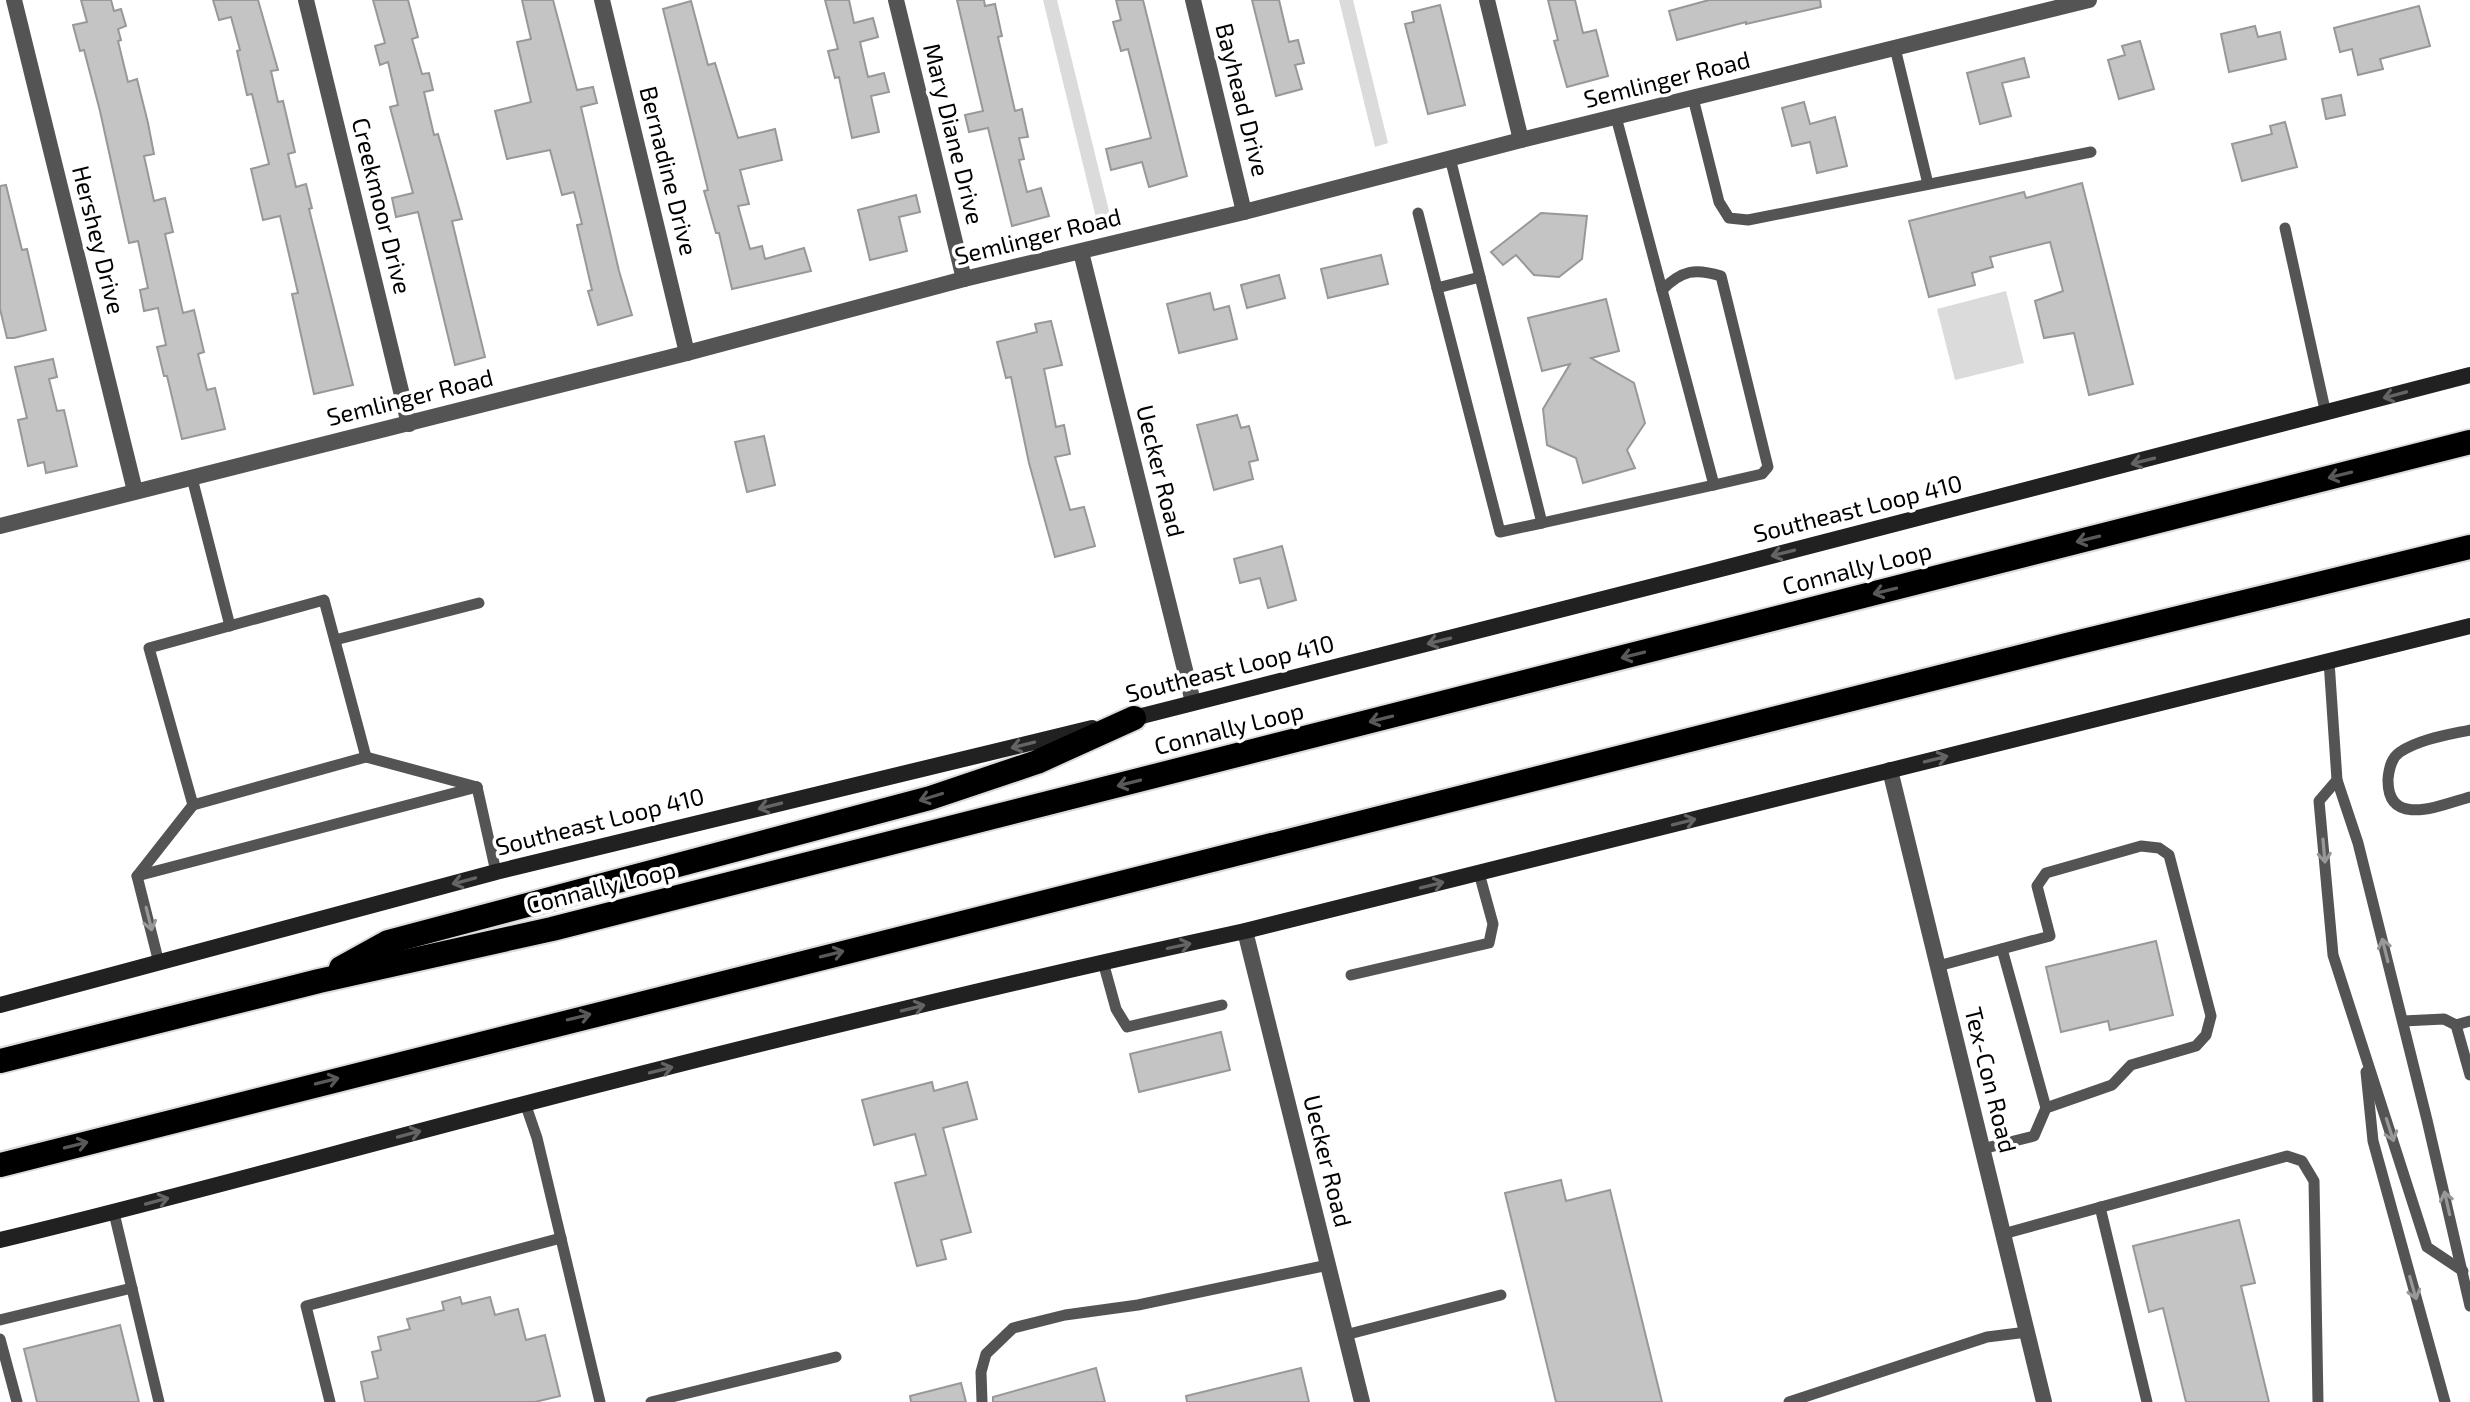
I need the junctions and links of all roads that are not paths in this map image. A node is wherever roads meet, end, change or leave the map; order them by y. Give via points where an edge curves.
1 (14, 0) edge
2 (306, 0) edge
3 (602, 0) edge
4 (896, 0) edge
5 (1193, 0) edge
6 (1487, 0) edge
7 (2089, 0) edge
8 (2038, 6) edge
9 (1895, 48) junction
10 (1693, 98) junction
11 (1616, 117) junction
12 (1521, 140) junction
13 (2091, 152) dead end
14 (1450, 158) junction
15 (1928, 184) junction
16 (1244, 212) junction
17 (1418, 213) dead end
18 (2285, 228) dead end
19 (1081, 252) junction
20 (1480, 277) junction
21 (964, 279) junction
22 (1437, 288) junction
23 (1662, 290) junction
24 (687, 353) junction
25 (2470, 375) edge
26 (2326, 414) junction
27 (409, 424) junction
28 (2470, 442) edge
29 (192, 478) junction
30 (1714, 485) junction
31 (135, 491) junction
32 (1542, 523) junction
33 (0, 526) edge
34 (2470, 547) edge
35 (479, 603) dead end
36 (230, 626) junction
37 (2470, 626) edge
38 (335, 640) junction
39 (2329, 661) junction
40 (1193, 702) junction
41 (1134, 718) junction
42 (2470, 730) edge
43 (366, 757) junction
44 (1890, 770) junction
45 (2337, 780) junction
46 (477, 787) junction
47 (2470, 797) edge
48 (193, 805) junction
49 (496, 872) junction
50 (1479, 873) junction
51 (137, 876) junction
52 (1245, 931) junction
53 (2002, 949) junction
54 (1103, 962) junction
55 (159, 963) junction
56 (1938, 966) junction
57 (1351, 975) dead end
58 (319, 981) junction
59 (0, 1005) edge
60 (1222, 1005) dead end
61 (2403, 1021) junction
62 (2470, 1021) edge
63 (2456, 1025) junction
64 (2363, 1048) junction
65 (0, 1061) edge
66 (2470, 1075) edge
67 (525, 1103) junction
68 (2046, 1108) junction
69 (1982, 1149) junction
70 (0, 1165) edge
71 (2100, 1207) junction
72 (114, 1213) junction
73 (2003, 1234) junction
74 (561, 1238) junction
75 (0, 1240) edge
76 (1328, 1265) junction
77 (2466, 1276) edge
78 (132, 1288) junction
79 (1501, 1295) dead end
80 (2470, 1306) edge
81 (0, 1320) edge
82 (2027, 1332) junction
83 (1345, 1335) junction
84 (0, 1339) edge
85 (836, 1357) dead end
86 (6, 1383) edge
87 (17, 1402) edge
88 (159, 1402) edge
89 (330, 1402) edge
90 (600, 1402) edge
91 (651, 1402) edge
92 (982, 1402) edge
93 (1362, 1402) edge
94 (1789, 1402) edge
95 (2044, 1402) edge
96 (2147, 1402) edge
97 (2318, 1402) edge
98 (2445, 1402) edge

1 - 31 street, Hershey Drive
2 - 27 street, Creekmoor Drive
3 - 24 street, Bernadine Drive
4 - 21 street, Mary Diane Drive
5 - 16 street, Bayhead Drive
6 - 12 street
7 - 8 street, Semlinger Road
8 - 9 street, Semlinger Road
9 - 10 street, Semlinger Road
9 - 15 lane
10 - 11 street, Semlinger Road
10 - 15 lane via 1719,202 1729,218 1748,220
11 - 12 street, Semlinger Road
11 - 23 lane
12 - 14 street, Semlinger Road
13 - 15 lane
14 - 16 street, Semlinger Road
14 - 20 lane
16 - 19 street, Semlinger Road
17 - 22 lane
18 - 26 lane
19 - 21 street, Semlinger Road
19 - 40 street, Uecker Road
20 - 22 lane
20 - 32 lane
21 - 24 street, Semlinger Road
22 - 32 lane via 1500,532
23 - 30 lane
23 - 30 lane via 1673,278 1700,269 1721,276 1768,467 1762,474
24 - 27 street, Semlinger Road
25 -> 26 main road, Southeast Loop 410
26 -> 40 main road, Southeast Loop 410
27 - 29 street, Semlinger Road
28 -> 58 highway, Connally Loop via 567,926
29 - 31 street, Semlinger Road
29 - 36 lane
30 - 32 lane
31 - 33 street, Semlinger Road
70 -> 34 highway
35 - 38 lane
36 - 38 lane via 324,600
36 - 48 lane via 149,648
37 - 39 main road
38 - 43 lane
44 -> 39 main road
39 - 45 lane
40 - 41 main road, Southeast Loop 410
41 -> 49 main road, Southeast Loop 410
41 -> 58 highway via 1037,762 930,798 388,942
42 - 47 lane via 2396,754 2388,787 2393,802 2403,810
43 - 46 lane
43 - 48 lane
50 -> 44 main road
44 - 56 street, Tex-Con Road
61 -> 45 lane
45 -> 64 lane via 2319,801 2333,955
46 - 49 lane
46 - 51 lane
48 - 51 lane
49 -> 55 main road, Southeast Loop 410
52 -> 50 main road
50 - 57 lane via 1493,924 1489,943
51 -> 55 lane
54 -> 52 main road
52 - 76 street, Uecker Road
53 - 56 lane
53 - 68 lane
53 - 68 lane via 2050,936 2037,886 2046,873 2141,846 2169,855 2211,1016 2206,1035 2196,1046 2131,1065 2112,1085
54 - 60 lane via 1116,1009 1127,1027
67 -> 54 main road
55 - 59 main road, Southeast Loop 410
56 - 69 street, Tex-Con Road
58 - 65 highway, Connally Loop
61 - 63 lane via 2444,1019
77 -> 61 lane
62 - 63 lane
63 - 66 lane
64 -> 77 lane via 2427,1247
64 -> 98 lane via 2373,1141
72 -> 67 main road
67 - 74 lane
68 - 69 lane via 2034,1136
69 - 73 street, Tex-Con Road
71 - 73 lane
71 - 96 lane
71 - 97 lane via 2287,1156 2302,1161 2314,1181
72 - 75 main road
72 - 78 lane
73 - 82 street, Tex-Con Road
74 - 89 lane via 306,1306
74 - 90 lane
76 - 83 street, Uecker Road
76 - 92 lane via 1013,1328 986,1354
77 - 80 lane
78 - 81 lane
78 - 88 lane
79 - 83 lane
82 - 94 lane via 1987,1337
82 - 95 street, Tex-Con Road
83 - 93 street, Uecker Road
84 - 86 lane
85 - 91 lane
86 - 87 lane

